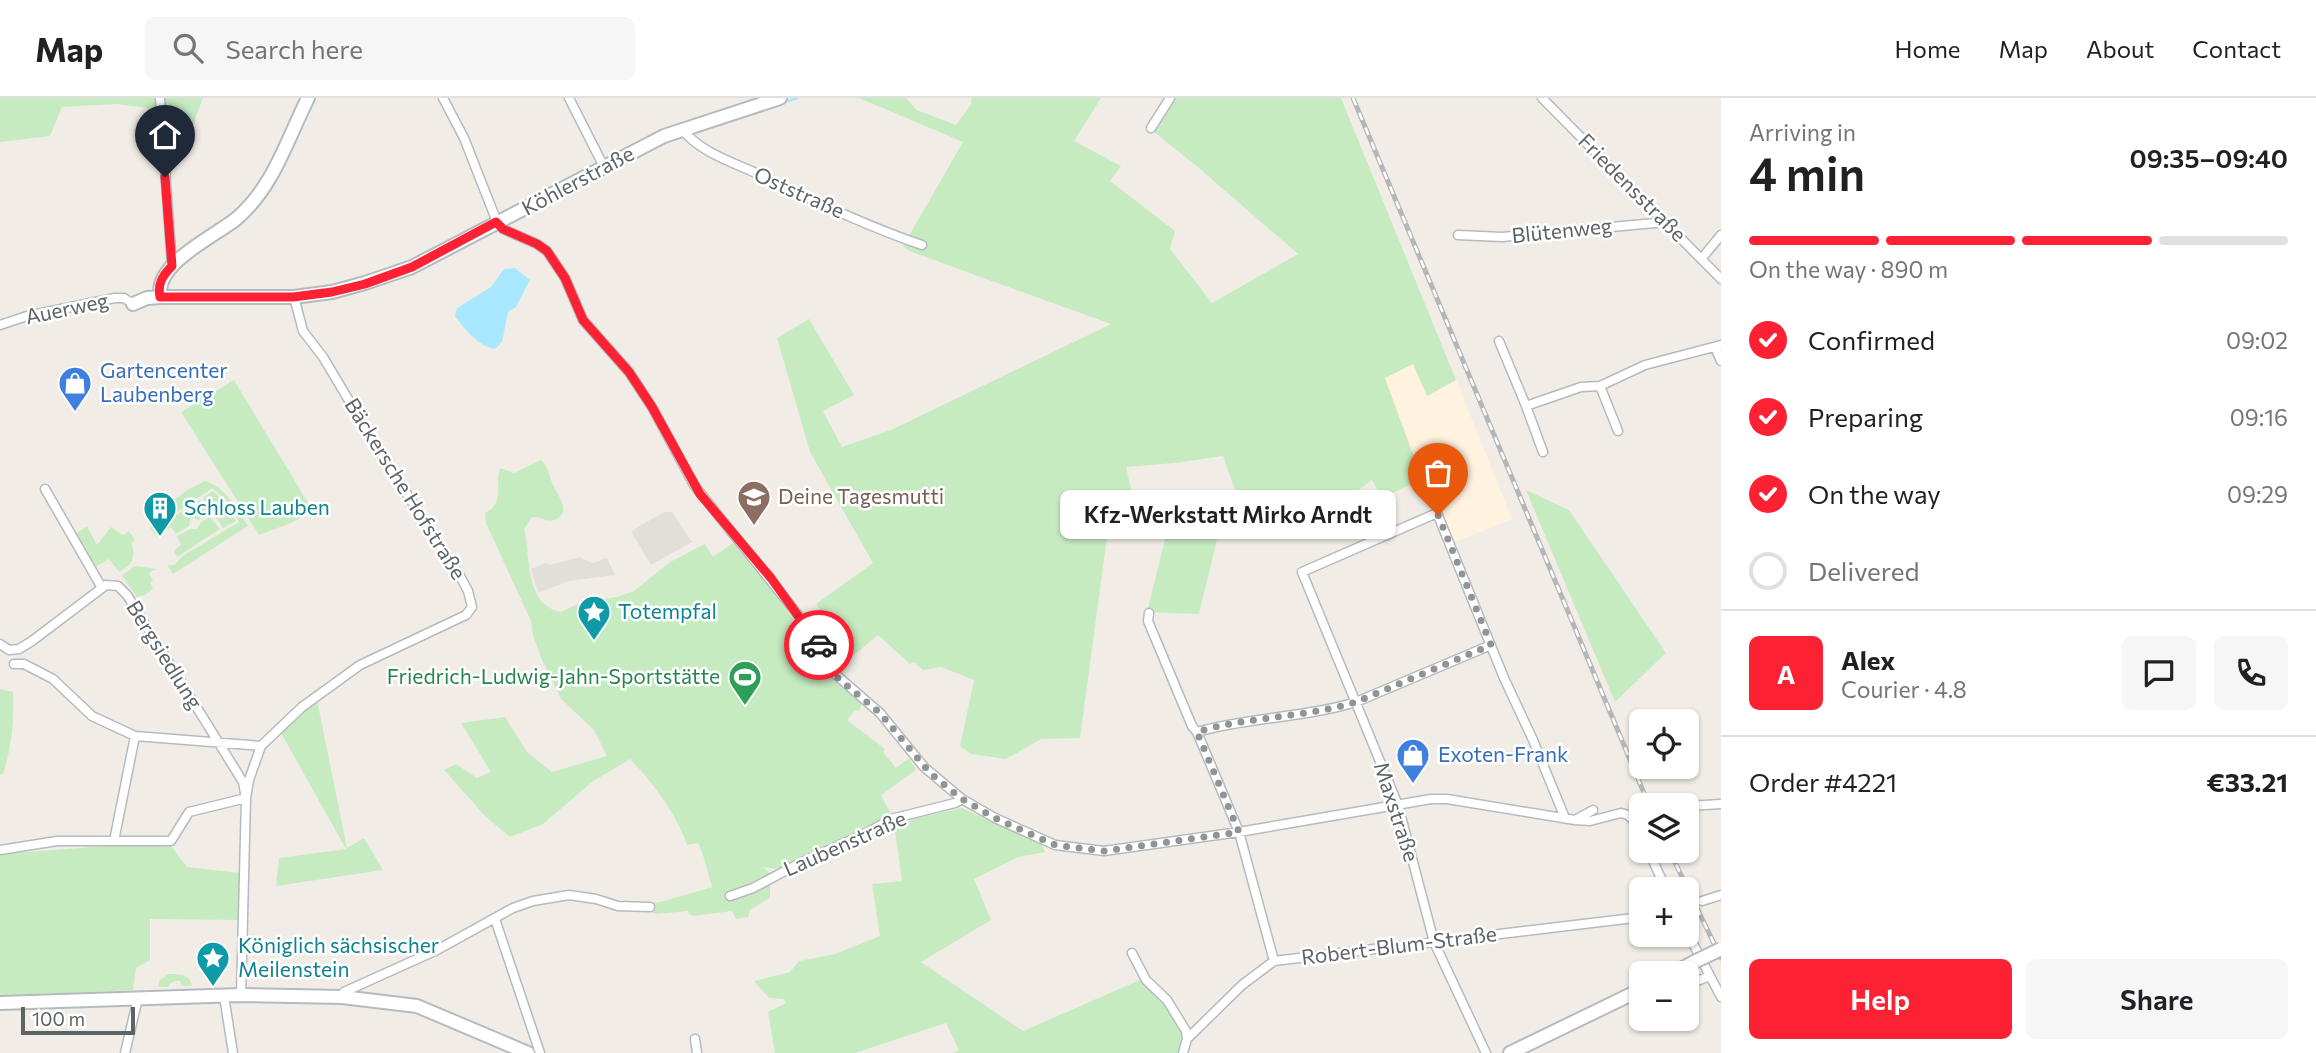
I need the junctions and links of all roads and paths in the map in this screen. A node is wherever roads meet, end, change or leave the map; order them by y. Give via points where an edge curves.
1 (160, 98) edge
2 (308, 98) edge
3 (443, 98) edge
4 (569, 98) edge
5 (779, 98) edge
6 (1170, 98) edge
7 (1542, 98) edge
8 (1151, 128) dead end
9 (682, 129) junction
10 (604, 167) junction
11 (496, 222) junction
12 (1666, 222) junction
13 (1458, 235) dead end
14 (1721, 235) edge
15 (922, 245) dead end
16 (1702, 258) junction
17 (172, 266) junction
18 (1721, 279) edge
19 (160, 297) junction
20 (293, 297) junction
21 (133, 304) joint
22 (0, 325) edge
23 (1499, 341) dead end
24 (1718, 346) edge
25 (1721, 361) edge
26 (1600, 386) junction
27 (1526, 406) junction
28 (1618, 431) dead end
29 (1543, 452) dead end
30 (45, 489) dead end
31 (102, 588) junction
32 (1149, 613) dead end
33 (0, 644) edge
34 (1491, 645) junction
35 (14, 664) dead end
36 (1356, 702) junction
37 (1197, 732) junction
38 (135, 736) junction
39 (217, 741) junction
40 (261, 746) junction
41 (247, 798) junction
42 (962, 799) junction
43 (1721, 804) edge
44 (1398, 805) junction
45 (1699, 805) edge
46 (1593, 810) dead end
47 (1629, 816) edge
48 (1565, 818) junction
49 (1575, 820) junction
50 (1239, 832) junction
51 (114, 841) junction
52 (0, 850) edge
53 (730, 895) dead end
54 (1721, 895) edge
55 (1702, 901) dead end
56 (650, 907) dead end
57 (495, 919) junction
58 (1629, 919) edge
59 (1434, 942) junction
60 (1695, 947) edge
61 (1721, 949) edge
62 (1132, 953) dead end
63 (1275, 961) junction
64 (1696, 961) edge
65 (1710, 976) junction
66 (1699, 980) edge
67 (242, 995) junction
68 (1629, 995) edge
69 (223, 996) junction
70 (342, 997) junction
71 (1721, 997) edge
72 (138, 998) junction
73 (0, 1003) edge
74 (695, 1039) dead end
75 (1187, 1039) junction
76 (125, 1053) edge
77 (233, 1053) edge
78 (528, 1053) edge
79 (540, 1053) edge
80 (697, 1053) edge
81 (1183, 1053) edge
82 (1486, 1053) edge
83 (1510, 1053) edge

1 - 17 street
2 - 17 street via 257,198
3 - 11 street via 464,138
4 - 10 street
5 - 9 street, Köhlerstraße
6 - 8 street
7 - 12 street, Friedensstraße
9 - 10 street, Köhlerstraße
9 - 15 street, Oststraße via 689,139 733,162
10 - 11 street, Köhlerstraße
11 - 20 street, Köhlerstraße via 399,272 332,292
11 - 42 street via 547,251 583,320 629,372 700,494 771,578 835,674 880,713 924,767
12 - 13 street, Blütenweg via 1502,237
12 - 16 street, Friedensstraße
14 - 16 street
16 - 18 street, Friedensstraße
17 - 19 street via 161,281
19 - 20 street, Köhlerstraße
19 - 21 street, Köhlerstraße
20 - 40 street, Bäckersche Hofstraße via 303,331 460,576 472,607 466,615 350,671
21 - 22 street, Auerweg via 115,298
23 - 27 street
24 - 25 street
24 - 26 street via 1645,365
26 - 27 street via 1581,387
26 - 28 street
27 - 29 street
30 - 31 street, Bergsiedlung
31 - 33 street, Bergsiedlung via 19,649 9,650
31 - 39 street, Bergsiedlung via 114,584 127,595
32 - 37 street via 1152,632
34 - 36 street
34 - 36 street, Maxstraße via 1437,513 1302,572
34 - 48 street
35 - 38 street via 24,664 53,679 92,716
36 - 37 street
36 - 44 street, Maxstraße
37 - 50 street
38 - 39 street
38 - 51 street
39 - 40 street
39 - 41 street via 243,782
40 - 41 street, Bäckersche Hofstraße
41 - 51 street via 189,812 171,841
41 - 67 street, Bäckersche Hofstraße
42 - 50 street via 1055,845 1104,851
42 - 53 street, Laubenstraße via 891,820
43 - 45 street
44 - 48 street via 1447,799
44 - 50 street
44 - 59 street, Maxstraße
46 - 49 street
47 - 49 street via 1621,813
48 - 49 street
50 - 63 street
51 - 52 street via 57,841
54 - 55 street
56 - 57 street via 555,896 521,905
57 - 70 street via 344,992
57 - 79 street
58 - 59 street, Robert-Blum-Straße
59 - 63 street, Robert-Blum-Straße
59 - 82 street, Maxstraße
60 - 65 street
61 - 64 street, bridge
62 - 75 street via 1146,980 1174,1010
63 - 75 street, Robert-Blum-Straße via 1242,985
65 - 66 street
65 - 71 street
67 - 69 street
67 - 70 street
68 - 83 street
69 - 72 street
69 - 77 street
70 - 78 street via 417,1006
72 - 73 street
72 - 76 street
74 - 80 street
75 - 81 street

